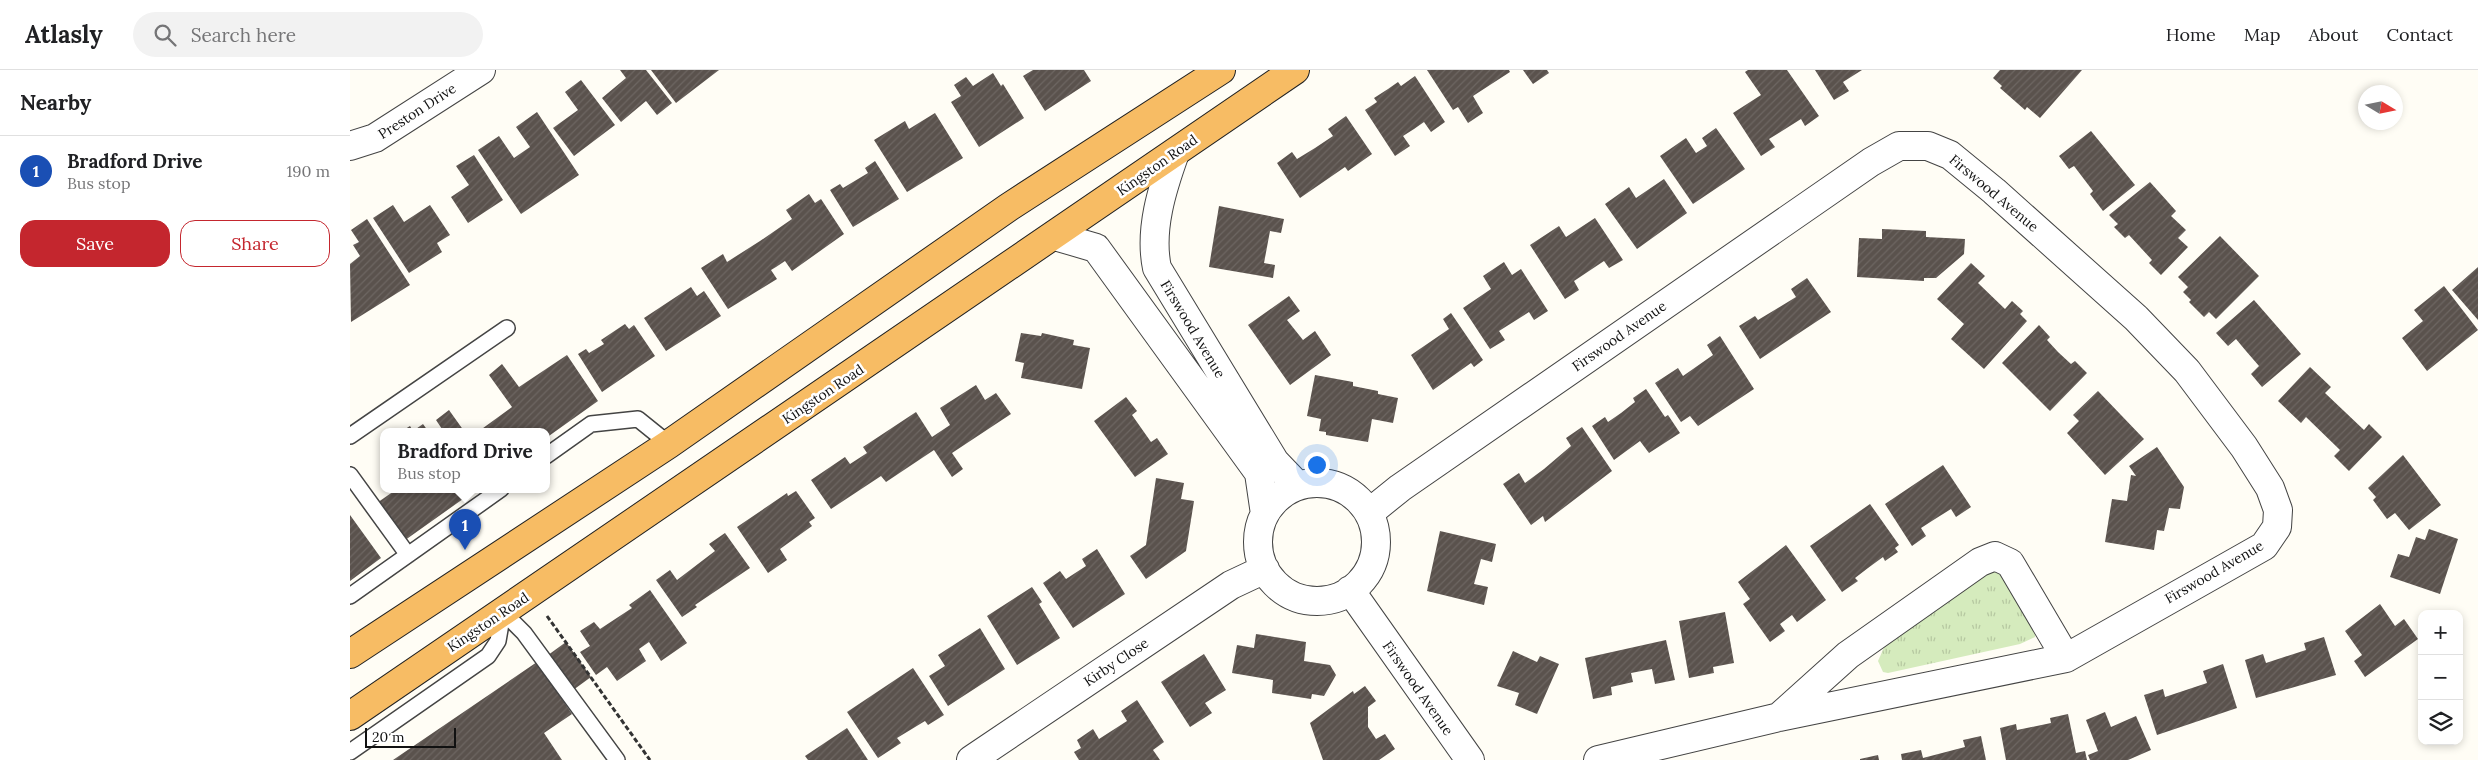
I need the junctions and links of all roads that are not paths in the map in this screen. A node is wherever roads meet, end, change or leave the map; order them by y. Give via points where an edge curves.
1 (480, 70) edge
2 (1221, 70) edge
3 (1295, 70) edge
4 (350, 146) edge
5 (1175, 153) junction
6 (1055, 236) junction
7 (506, 328) dead end
8 (350, 436) edge
9 (669, 444) junction
10 (550, 453) edge
11 (350, 475) edge
12 (1298, 486) junction
13 (495, 493) edge
14 (1369, 513) junction
15 (1265, 514) junction
16 (408, 555) junction
17 (1264, 569) junction
18 (1350, 590) junction
19 (350, 596) edge
20 (503, 612) junction
21 (350, 654) edge
22 (2066, 658) junction
23 (350, 716) edge
24 (1779, 717) junction
25 (350, 752) edge
26 (617, 760) edge
27 (971, 760) edge
28 (1470, 760) edge
29 (1598, 760) edge

1 - 4 street, Preston Drive via 375,138
2 - 9 highway via 1008,207
3 - 5 highway, Kingston Road
5 - 6 highway, Kingston Road
5 - 12 street, Firswood Avenue via 1161,192 1153,251 1157,268 1275,462
6 - 15 street, Firswood Avenue via 1096,248 1259,473
6 - 20 highway, Kingston Road
7 - 8 lane
9 - 10 lane via 638,420 629,420 591,424
9 - 21 highway
11 - 16 lane
12 - 14 street, Firswood Avenue via 1330,484 1346,490
12 - 15 street, Firswood Avenue via 1273,502
13 - 16 lane
14 - 18 street, Firswood Avenue via 1375,530 1372,564
14 - 22 street, Firswood Avenue via 1400,488 1871,162 1899,146 1928,146 1950,155 1994,191 2136,318 2187,370 2244,447 2270,488 2278,510 2277,527 2264,546
15 - 17 street, Firswood Avenue via 1259,532 1258,551
16 - 19 lane
17 - 18 street, Firswood Avenue via 1277,585 1293,596 1312,601 1332,599
17 - 27 street, Kirby Close via 1231,585
18 - 28 street, Firswood Avenue
20 - 23 highway, Kingston Road
20 - 25 lane via 498,642 488,656
20 - 26 lane via 524,633
22 - 24 street, Firswood Avenue
22 - 24 street, Firswood Avenue via 2010,563 1995,556 1980,562 1848,655
24 - 29 street, Firswood Avenue

